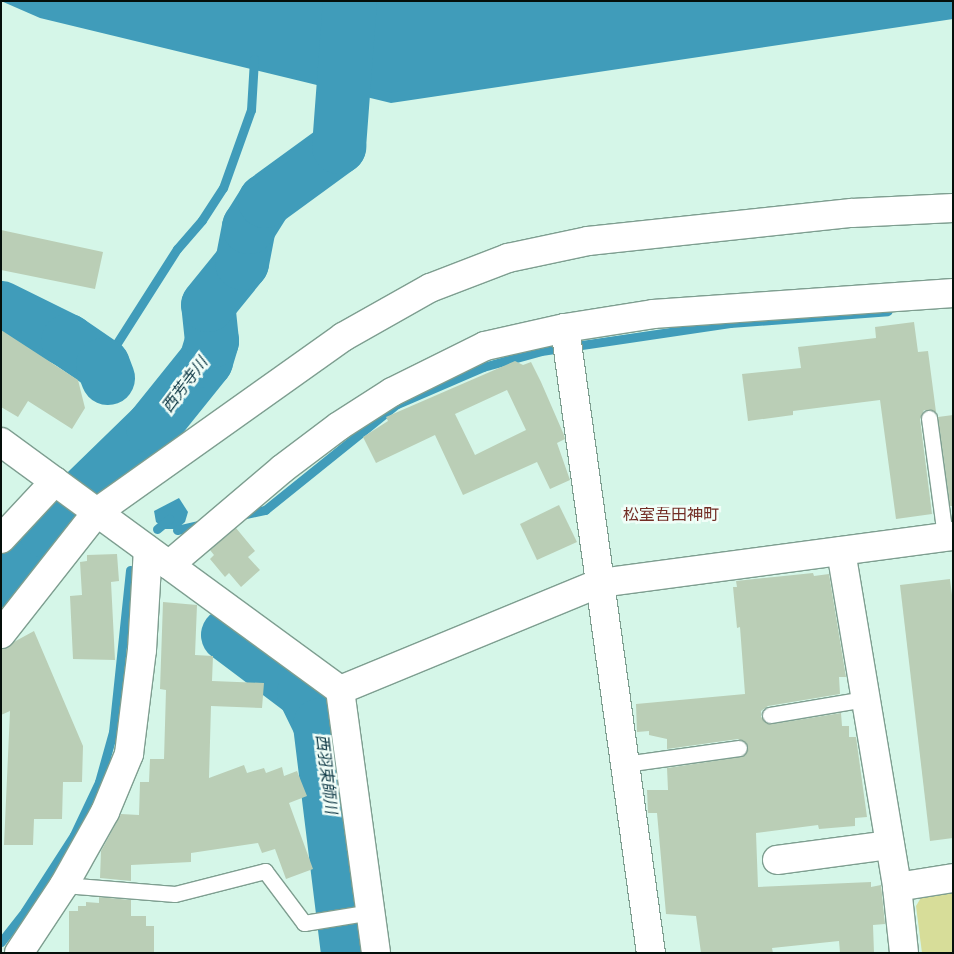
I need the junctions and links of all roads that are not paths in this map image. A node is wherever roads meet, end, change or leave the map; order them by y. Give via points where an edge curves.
1 (953, 208) edge
2 (953, 293) edge
3 (565, 328) junction
4 (930, 418) dead end
5 (1, 442) edge
6 (55, 481) junction
7 (97, 512) junction
8 (949, 537) edge
9 (1, 539) edge
10 (841, 551) junction
11 (159, 558) junction
12 (600, 583) junction
13 (1, 634) edge
14 (340, 690) junction
15 (865, 699) junction
16 (770, 714) dead end
17 (739, 748) dead end
18 (625, 764) junction
19 (890, 845) junction
20 (777, 860) dead end
21 (953, 878) edge
22 (64, 885) junction
23 (897, 887) junction
24 (362, 913) junction
25 (20, 953) edge
26 (376, 953) edge
27 (651, 953) edge
28 (904, 953) edge

1 - 7 street via 852,213 598,240 508,258 430,288 343,337
2 - 3 street via 653,314
3 - 11 street via 485,346 392,392
3 - 12 street
4 - 8 lane
5 - 6 street
6 - 7 street
6 - 9 street
7 - 11 street
7 - 13 street
8 - 10 street
10 - 12 street
10 - 15 street
11 - 14 street
11 - 22 street via 142,650 129,754 105,812
12 - 14 street
12 - 18 street
14 - 24 street
15 - 16 lane
15 - 19 street
17 - 18 lane
18 - 27 street
19 - 20 street
19 - 23 street
21 - 23 street
22 - 24 lane via 88,890 175,894 265,871 304,923
22 - 25 street
23 - 28 street
24 - 26 street

